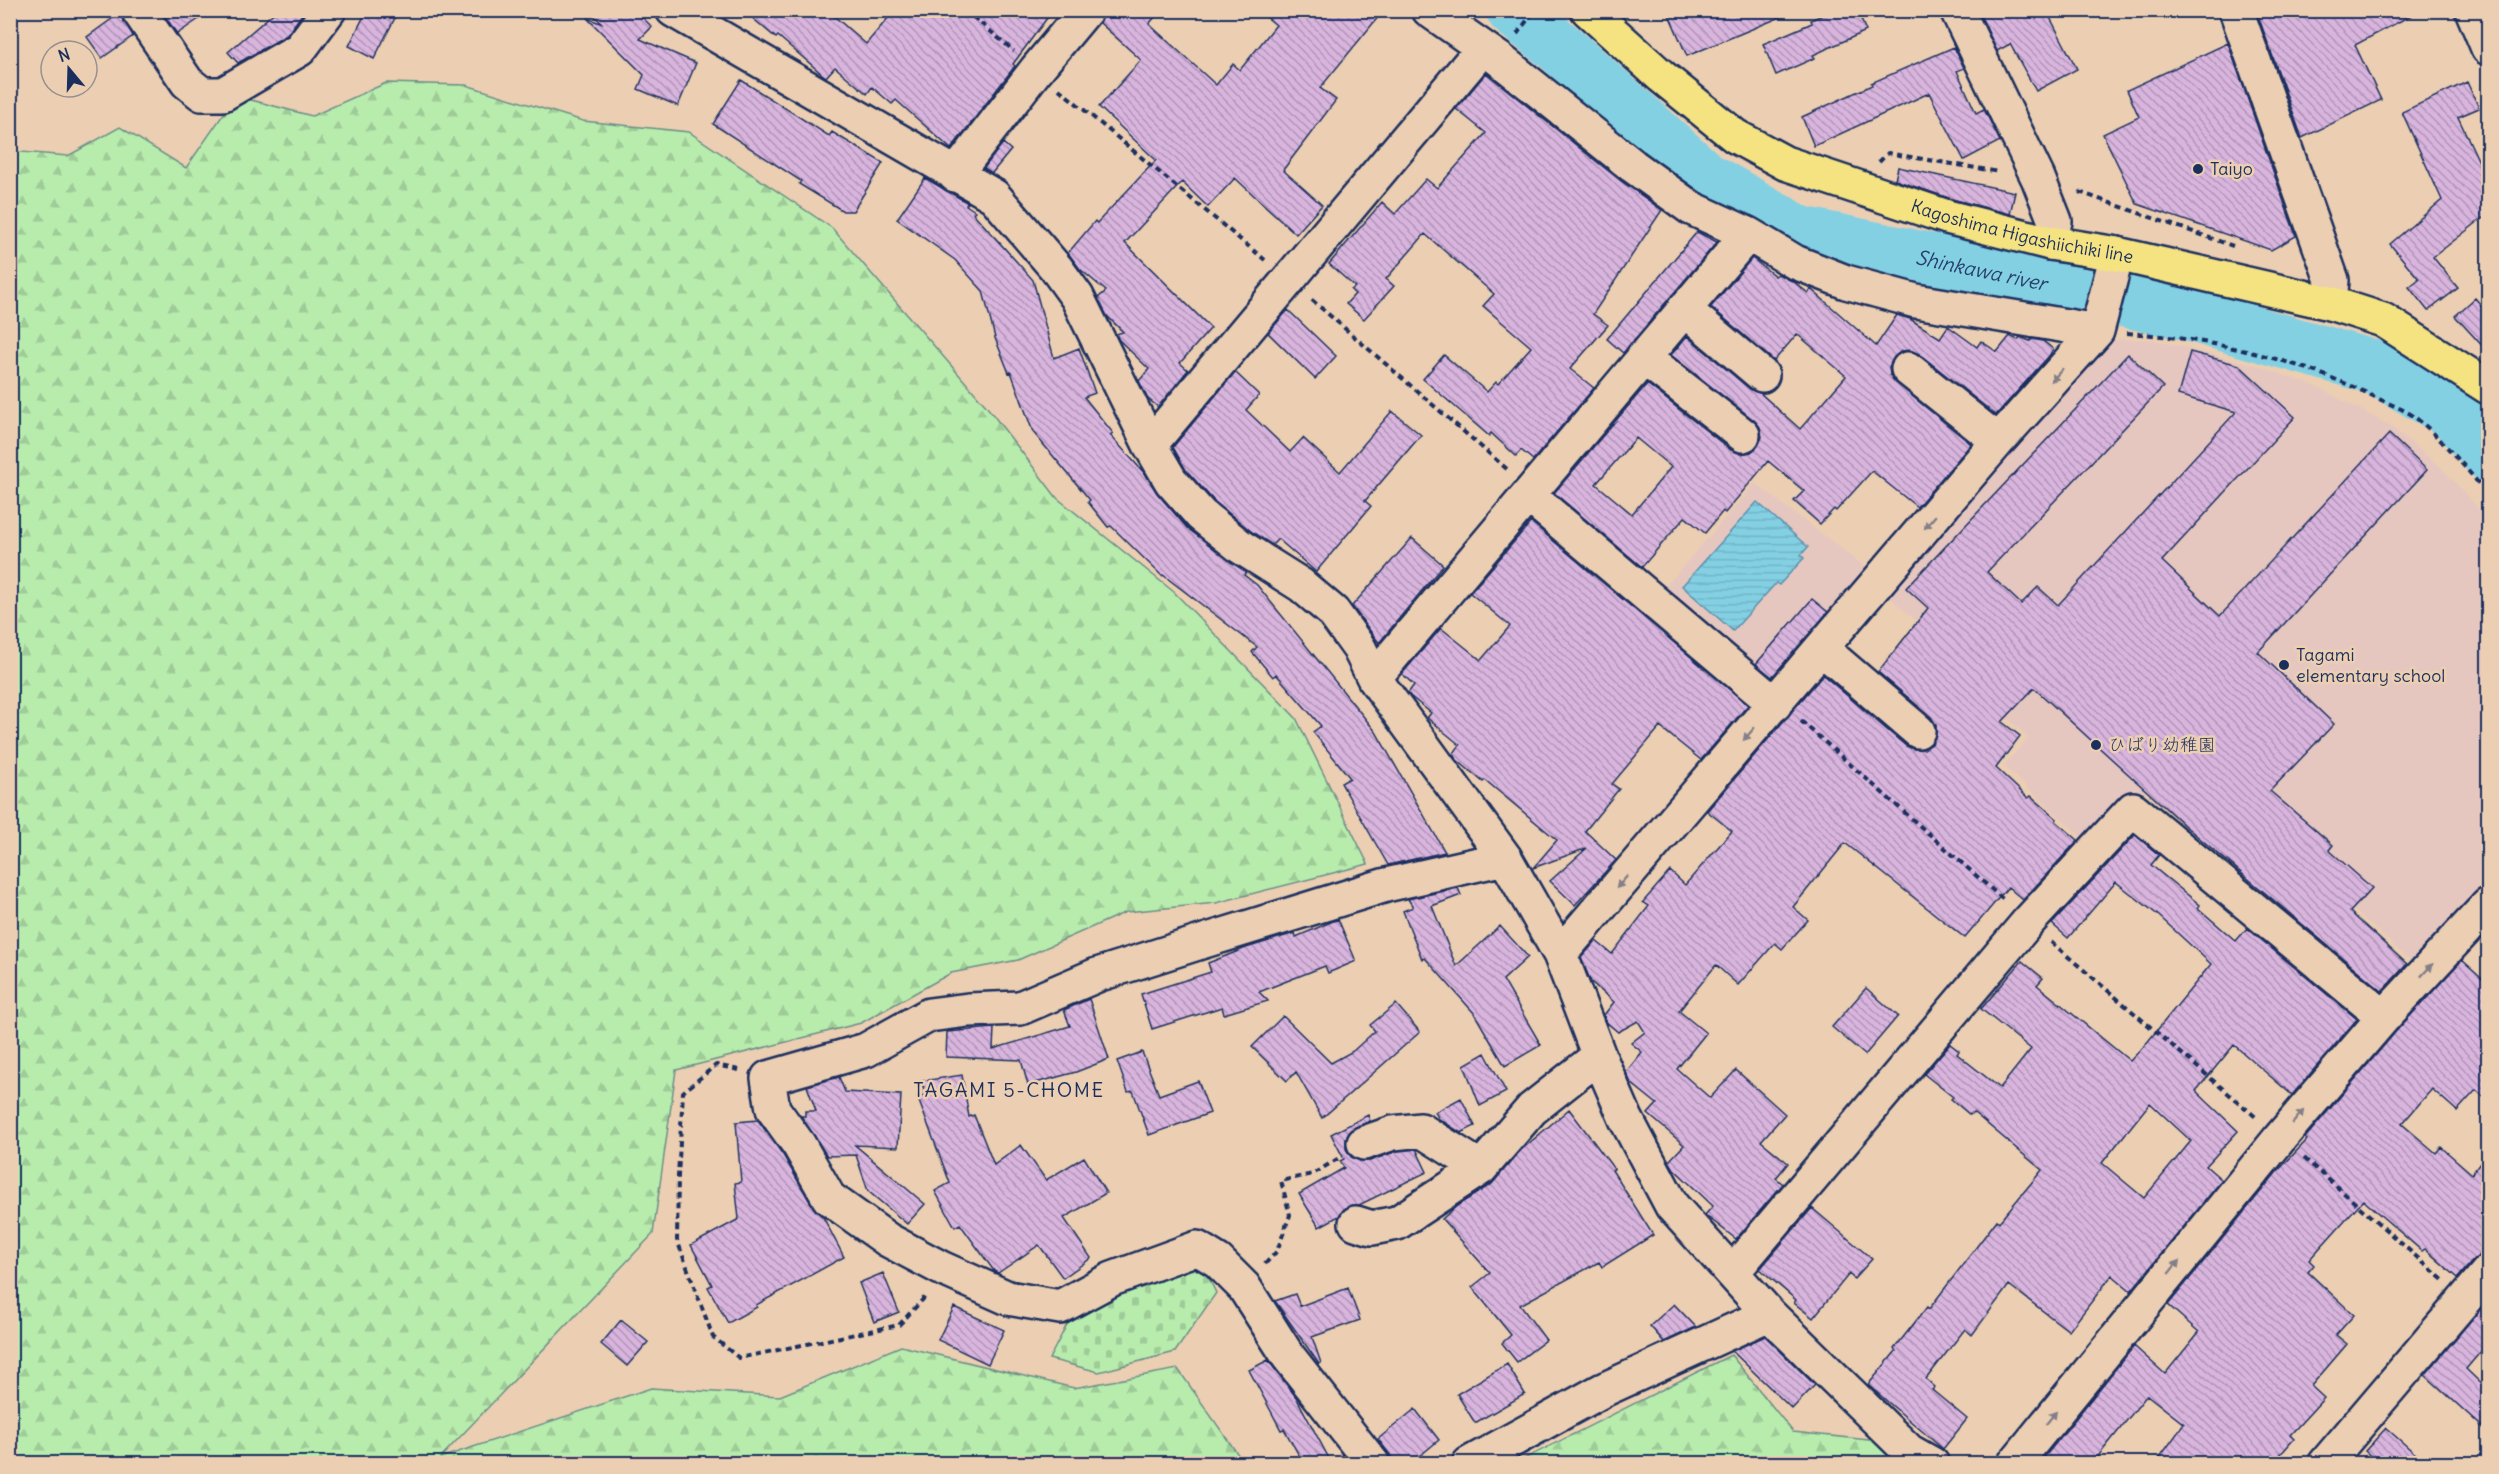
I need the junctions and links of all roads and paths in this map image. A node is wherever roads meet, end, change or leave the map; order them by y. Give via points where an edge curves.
1 (138, 10) edge
2 (329, 10) edge
3 (673, 10) edge
4 (965, 10) edge
5 (1086, 10) edge
6 (1429, 10) edge
7 (1587, 10) edge
8 (1957, 10) edge
9 (2236, 10) edge
10 (2472, 10) edge
11 (2488, 48) edge
12 (1482, 49) junction
13 (1036, 70) junction
14 (955, 175) junction
15 (2038, 178) junction
16 (1852, 187) junction
17 (1748, 234) junction
18 (2050, 243) junction
19 (2242, 249) dead end
20 (2117, 254) junction
21 (1288, 279) junction
22 (2330, 303) junction
23 (1684, 309) junction
24 (2097, 331) junction
25 (1643, 357) junction
26 (1908, 369) dead end
27 (1762, 375) dead end
28 (2488, 387) edge
29 (1743, 435) dead end
30 (1998, 441) junction
31 (1150, 445) junction
32 (1528, 495) junction
33 (2488, 495) edge
34 (1822, 649) junction
35 (1374, 678) junction
36 (1775, 704) junction
37 (1918, 731) dead end
38 (1505, 858) junction
39 (2488, 904) edge
40 (2028, 922) junction
41 (1560, 954) junction
42 (2384, 1017) junction
43 (1599, 1056) junction
44 (768, 1078) junction
45 (1364, 1143) joint
46 (1481, 1168) junction
47 (1356, 1223) dead end
48 (941, 1268) junction
49 (2488, 1272) edge
50 (1732, 1273) junction
51 (1244, 1287) junction
52 (1769, 1314) junction
53 (1373, 1464) edge
54 (1469, 1464) edge
55 (1932, 1464) edge
56 (2014, 1464) edge
57 (2325, 1464) edge

1 - 2 street via 187,82 202,93 223,94 300,49
3 - 14 street
4 - 13 path
5 - 13 street
6 - 12 street
7 - 16 main road, Kagoshima Higashiichiki line via 1735,136 1785,163
8 - 15 street
9 - 22 street via 2332,280
10 - 11 street
12 - 17 street via 1499,58 1691,208
12 - 21 street
13 - 14 street
13 - 21 path
14 - 31 street via 994,196 1077,297
15 - 16 path via 1888,153
15 - 18 street via 2055,221
15 - 19 path
16 - 18 main road, Kagoshima Higashiichiki line via 1947,217
17 - 23 street
17 - 24 street via 1795,262 1916,302
18 - 20 main road, Kagoshima Higashiichiki line
20 - 22 main road, Kagoshima Higashiichiki line
20 - 24 street
21 - 31 street
21 - 32 path via 1527,487
22 - 28 main road, Kagoshima Higashiichiki line via 2383,320
23 - 25 street
23 - 27 street
24 -> 30 street
24 - 33 path via 2169,335 2223,345 2347,384 2412,415 2461,462
25 - 29 street
25 - 32 street
26 - 30 street
30 -> 34 street
31 - 35 street via 1171,481 1201,515 1241,547 1302,585 1333,612 1359,648
32 - 35 street
32 - 36 street
34 - 36 street
34 - 37 street
35 - 38 street
36 - 40 path via 1784,706
36 -> 41 street
38 - 41 street
38 - 44 street via 1386,885 1098,975 1020,1008 929,1015 866,1050
42 -> 39 street
40 - 42 street via 2133,809
40 - 50 street
41 - 43 street
56 -> 42 street
43 - 46 street via 1532,1109
43 - 50 street via 1626,1119 1672,1206
44 - 48 street via 773,1109 829,1198 888,1240
44 - 48 path via 716,1065 683,1092 677,1240 713,1337 739,1358 899,1325 927,1295
45 - 46 street via 1393,1133 1421,1130
45 - 51 path via 1313,1174 1281,1181 1290,1215 1277,1251
46 - 47 street via 1397,1223 1372,1228
48 - 51 street via 1008,1298 1060,1307 1112,1279 1197,1248
49 - 57 street
50 - 52 street
51 - 53 street via 1288,1356
52 - 54 street via 1603,1390
52 - 55 street via 1909,1451

